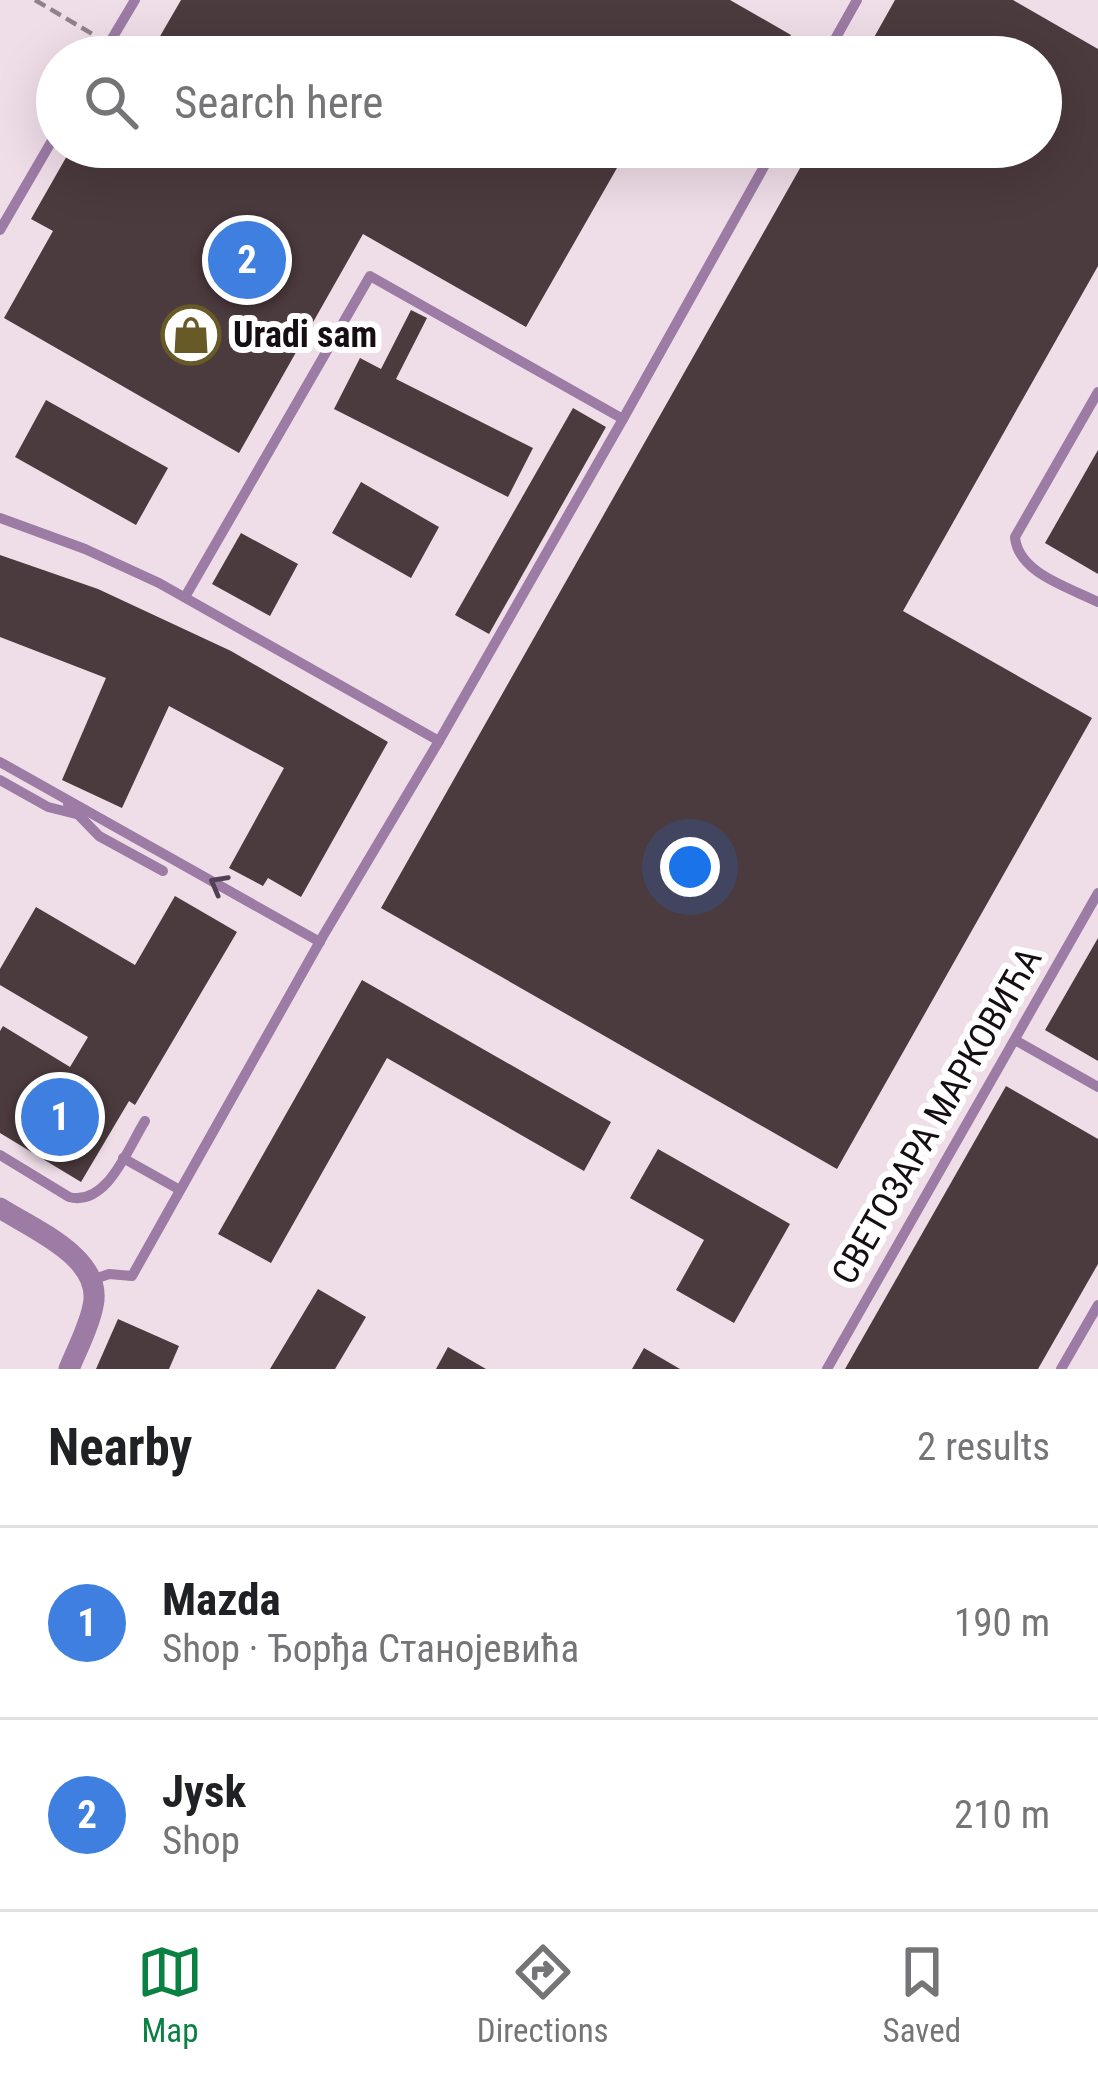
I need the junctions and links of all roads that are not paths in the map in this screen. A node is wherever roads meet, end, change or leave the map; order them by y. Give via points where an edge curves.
1 (135, 0) edge
2 (857, 0) edge
3 (114, 36) edge
4 (837, 36) edge
5 (36, 168) edge
6 (763, 168) edge
7 (0, 230) edge
8 (1098, 392) edge
9 (623, 419) junction
10 (0, 518) edge
11 (185, 597) junction
12 (1098, 602) edge
13 (440, 741) junction
14 (0, 762) edge
15 (0, 780) edge
16 (61, 796) junction
17 (78, 814) junction
18 (103, 820) junction
19 (163, 871) dead end
20 (1098, 893) edge
21 (320, 942) junction
22 (1015, 1040) junction
23 (1098, 1087) edge
24 (145, 1121) dead end
25 (0, 1155) edge
26 (123, 1158) junction
27 (180, 1190) junction
28 (0, 1208) edge
29 (92, 1280) junction
30 (1098, 1305) edge
31 (69, 1369) edge
32 (827, 1369) edge
33 (1060, 1369) edge

1 - 3 lane
2 - 4 lane
5 - 7 lane
6 - 9 lane
8 - 12 lane via 1015,536 1028,566
9 - 11 lane via 370,276
9 - 13 lane
10 - 11 lane
11 - 13 lane
13 - 21 lane
14 - 16 lane
15 - 17 lane
16 - 17 lane
16 - 18 lane
17 - 18 lane
17 - 19 lane via 99,836
21 -> 18 lane
20 - 22 lane, СВЕТОЗАРА МАРКОВИЋА
21 - 27 lane
22 - 23 lane
22 - 32 lane, СВЕТОЗАРА МАРКОВИЋА
24 - 26 lane
25 - 26 lane via 82,1200 106,1185
26 - 27 lane
27 - 29 lane via 132,1276
28 - 29 street via 81,1262
29 - 31 street via 94,1305
30 - 33 lane

